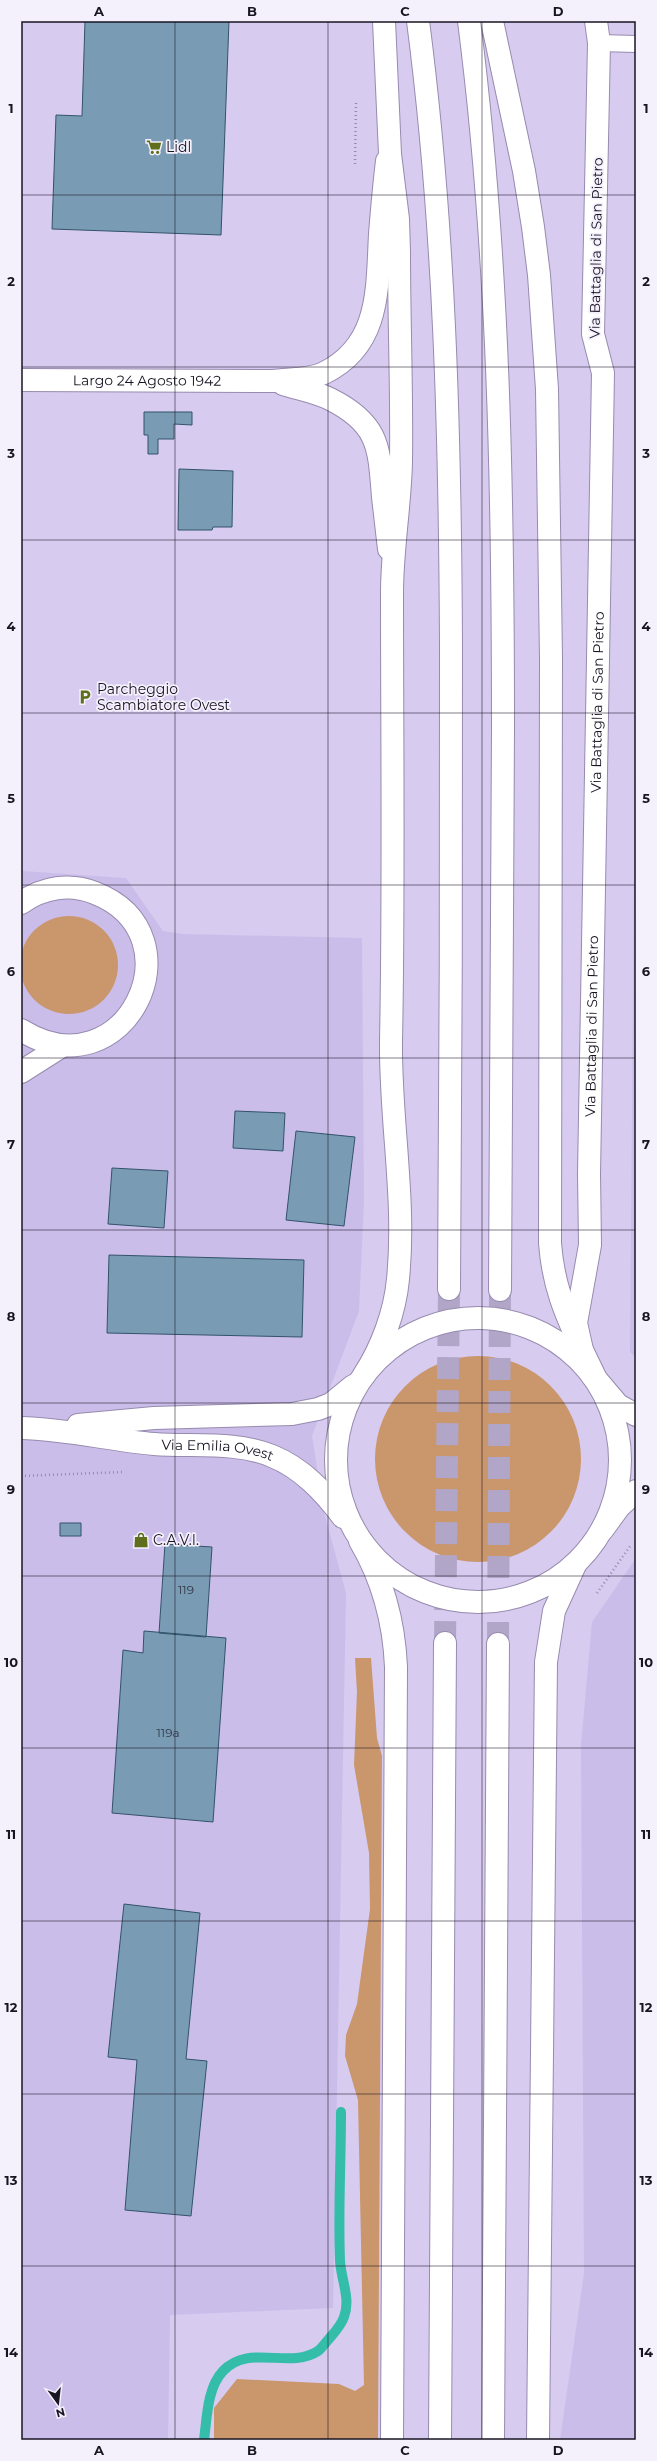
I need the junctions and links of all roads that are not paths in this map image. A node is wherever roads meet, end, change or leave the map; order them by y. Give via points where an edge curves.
1 (384, 21) edge
2 (418, 21) edge
3 (469, 21) edge
4 (492, 21) edge
5 (596, 21) edge
6 (599, 42) junction
7 (636, 44) edge
8 (389, 122) junction
9 (21, 380) edge
10 (273, 380) junction
11 (392, 594) junction
12 (21, 903) edge
13 (21, 1030) edge
14 (62, 1046) junction
15 (21, 1072) edge
16 (448, 1289) tunnel mouth
17 (500, 1290) tunnel mouth
18 (582, 1350) junction
19 (364, 1374) junction
20 (596, 1379) junction
21 (636, 1415) edge
22 (30, 1429) edge
23 (636, 1491) edge
24 (603, 1530) junction
25 (360, 1541) junction
26 (575, 1564) junction
27 (445, 1644) tunnel mouth
28 (498, 1644) tunnel mouth
29 (392, 2440) edge
30 (440, 2440) edge
31 (493, 2440) edge
32 (538, 2440) edge

1 - 8 main road
2 - 16 main road via 440,250 449,461 452,740
3 - 17 main road via 492,264 501,495 503,752
4 - 18 main road via 524,171 540,275 551,598 550,1243 558,1293
5 - 6 main road, Via Battaglia di San Pietro
6 - 7 lane
6 - 18 main road, Via Battaglia di San Pietro via 593,334 603,368 603,381 589,1166 590,1245 576,1323
8 - 10 main road via 378,286 366,332 349,355 324,373 312,377
8 - 11 main road via 399,236 401,463
9 - 10 main road, Largo 24 Agosto 1942
10 - 11 main road via 329,398 354,415 373,437 381,463
11 - 19 main road via 394,840 391,1072 399,1174 399,1268 396,1295 388,1325
12 - 14 main road via 33,894 58,887 84,888 109,898 119,906 129,915 142,938 148,964 144,990 132,1013 113,1032 89,1043
13 - 14 main road via 37,1039
14 - 15 main road
18 - 20 main road, Via Battaglia di San Pietro
19 - 20 main road, Via Emilia Ovest via 379,1358 416,1332 452,1321 481,1318 504,1320 546,1335 582,1362
19 - 22 main road, Via Emilia Ovest via 331,1404 292,1414 154,1418
19 - 25 main road, Via Emilia Ovest via 343,1414 336,1457 341,1501
20 - 21 main road, Via Emilia Ovest via 618,1404
20 - 24 main road, Via Emilia Ovest via 616,1420 621,1465 612,1509
22 - 25 main road, Via Emilia Ovest via 154,1444 238,1448 273,1456 314,1484 333,1504
23 - 24 main road, Via Emilia Ovest via 619,1507
24 - 26 main road, Via Emilia Ovest
25 - 26 main road, Via Emilia Ovest via 385,1568 409,1585 451,1600 473,1602 517,1597 557,1579
25 - 29 main road via 374,1566 384,1593 396,1660
26 - 32 main road via 554,1611 546,1662
27 - 30 main road
28 - 31 main road

